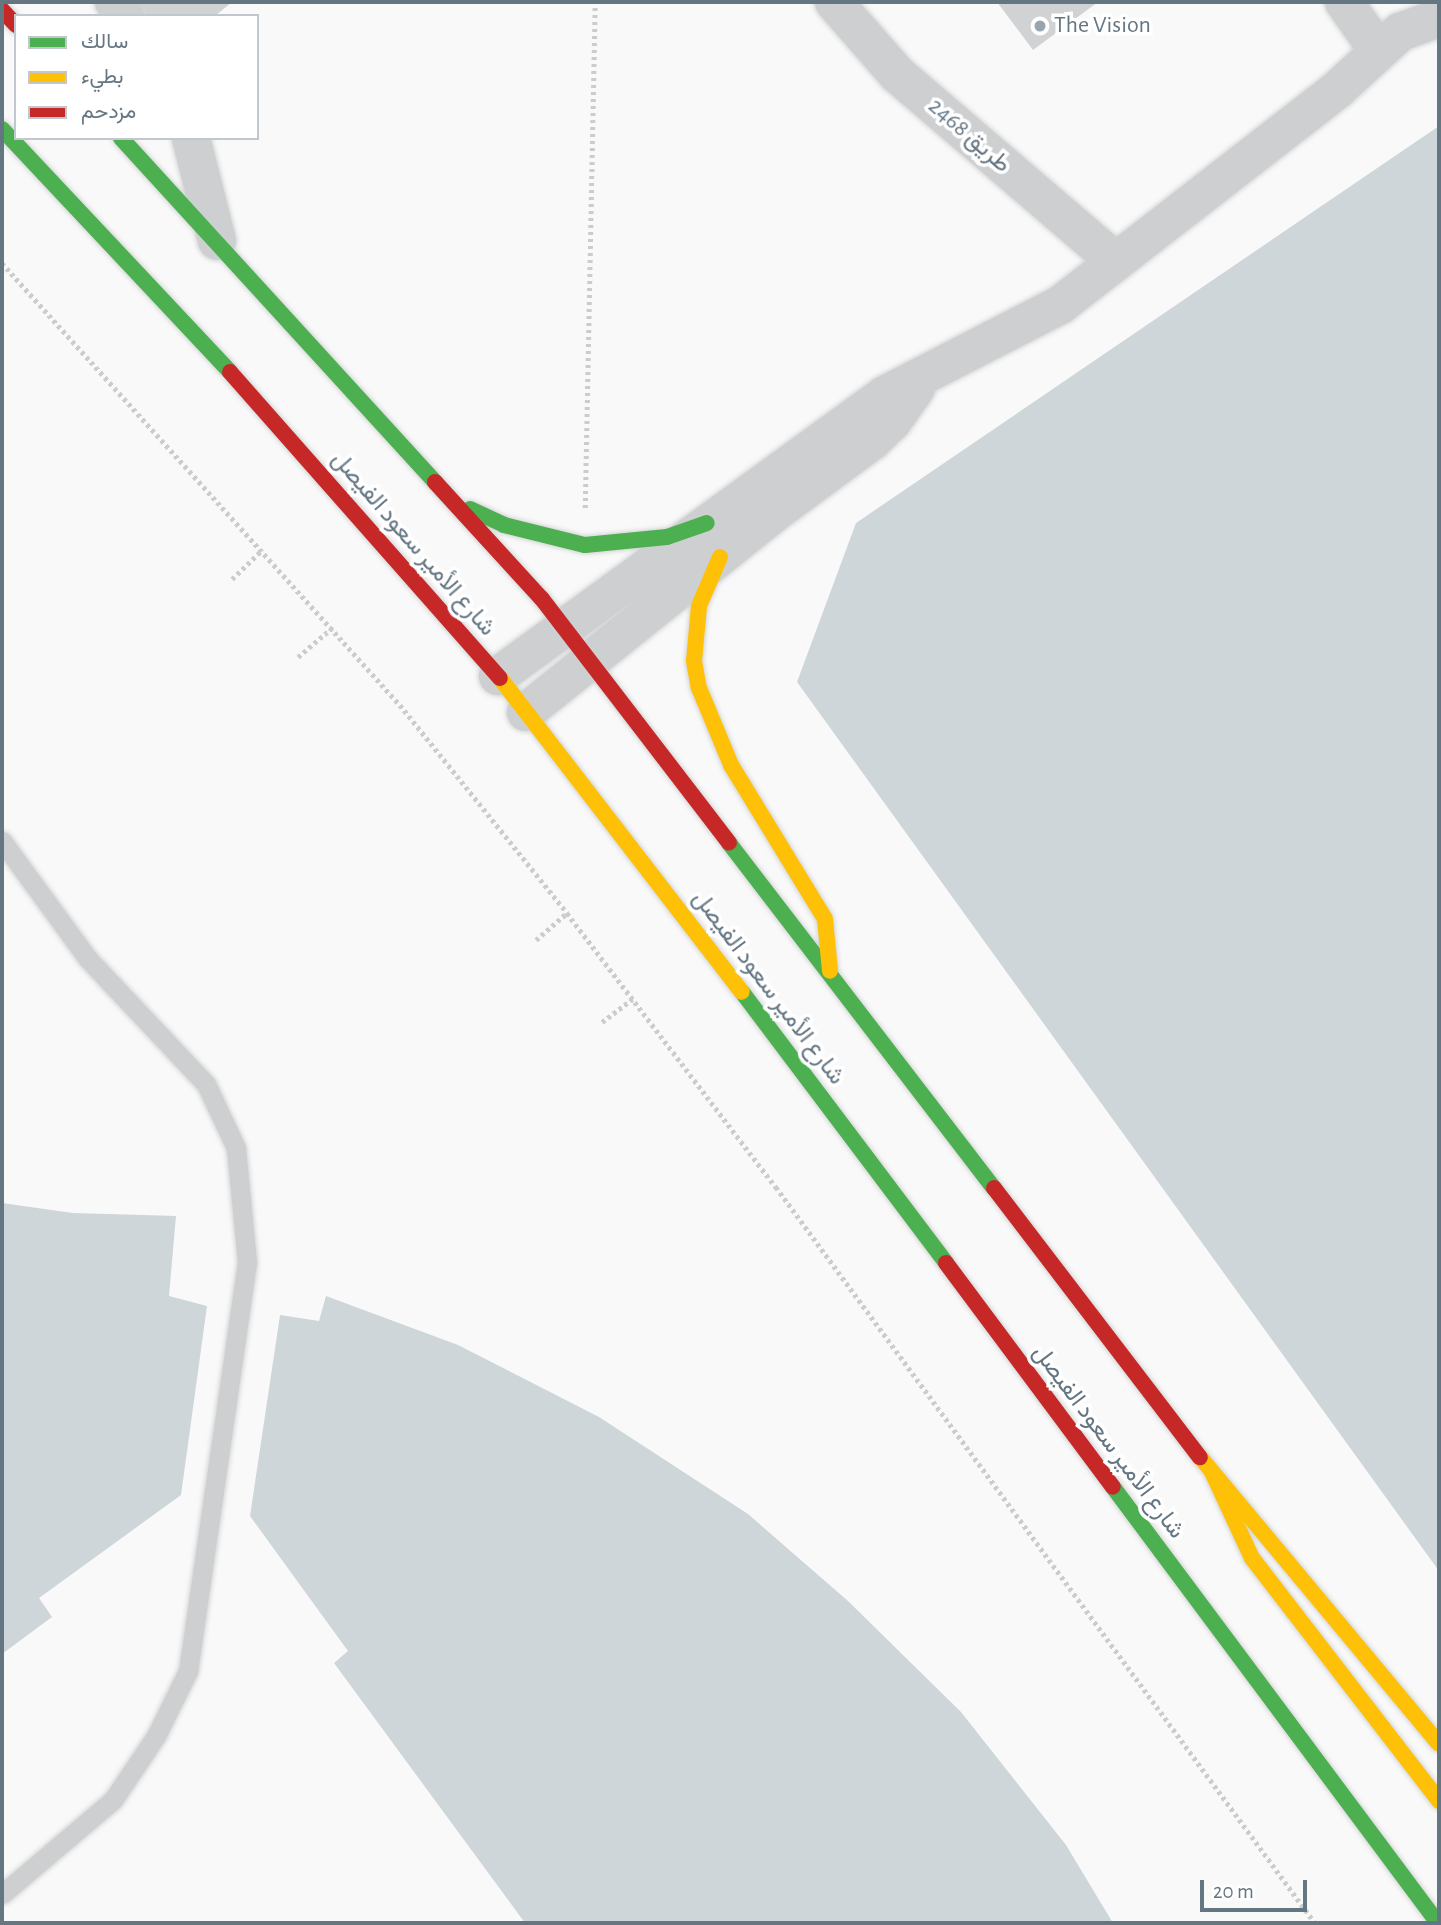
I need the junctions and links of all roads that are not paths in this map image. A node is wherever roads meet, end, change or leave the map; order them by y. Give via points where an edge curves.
1 (834, 2) edge
2 (1344, 2) edge
3 (2, 10) edge
4 (1439, 18) edge
5 (14, 23) edge
6 (1378, 50) junction
7 (2, 129) edge
8 (123, 140) edge
9 (192, 140) edge
10 (217, 241) junction
11 (1114, 260) junction
12 (460, 505) junction
13 (713, 540) junction
14 (565, 628) junction
15 (591, 660) junction
16 (498, 677) junction
17 (526, 712) junction
18 (2, 841) edge
19 (830, 971) junction
20 (1212, 1472) junction
21 (1439, 1744) edge
22 (1439, 1801) edge
23 (2, 1894) edge
24 (1438, 1923) edge

1 - 11 street, طريق 2468 via 897,74
2 - 6 street
3 - 5 street
4 - 6 street via 1400,32
6 - 11 street via 1338,89
7 - 16 street, شارع الأمير سعود الفيصل via 228,370
8 - 10 street
9 - 10 street
10 - 12 street
11 - 13 street via 1060,305 885,396
12 - 13 street via 504,525 584,545 667,537
12 - 14 street
13 - 14 street
13 - 15 street
13 - 19 street via 699,606 694,661 699,688 731,765 821,911 831,936
14 - 15 street
14 - 16 street
15 - 17 street
15 - 19 street
16 - 17 street, شارع الأمير سعود الفيصل
17 - 24 street, شارع الأمير سعود الفيصل via 808,1077
18 - 23 lane via 88,959 206,1084 236,1148 247,1262 188,1671 156,1736 113,1800
19 - 20 street
20 - 21 street
20 - 22 street via 1252,1558

